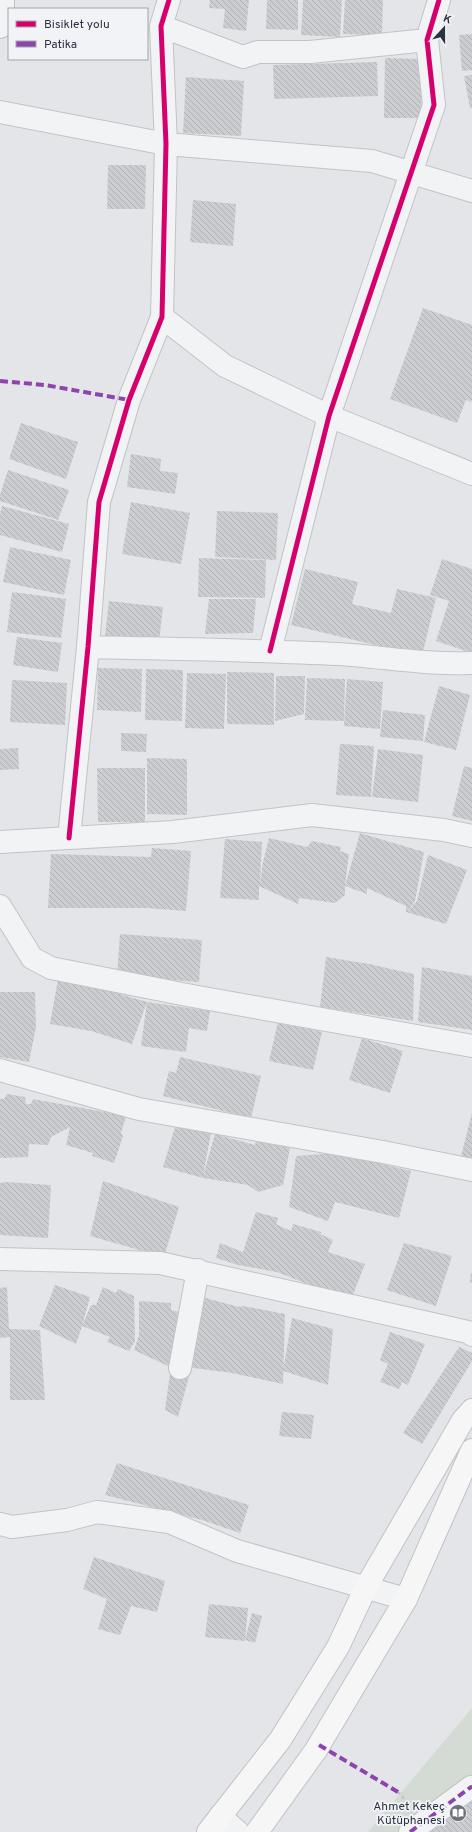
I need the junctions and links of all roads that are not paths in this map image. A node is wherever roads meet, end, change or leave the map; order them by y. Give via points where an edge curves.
1 (3, 0) edge
2 (169, 0) edge
3 (439, 0) edge
4 (161, 26) junction
5 (0, 27) edge
6 (427, 40) junction
7 (0, 112) edge
8 (166, 144) junction
9 (411, 172) junction
10 (472, 191) edge
11 (162, 317) junction
12 (329, 416) junction
13 (472, 474) edge
14 (88, 647) junction
15 (270, 651) junction
16 (472, 663) edge
17 (472, 836) edge
18 (69, 838) junction
19 (0, 842) edge
20 (0, 906) edge
21 (472, 1046) edge
22 (0, 1070) edge
23 (472, 1170) edge
24 (0, 1259) edge
25 (198, 1270) junction
26 (472, 1336) edge
27 (180, 1368) dead end
28 (472, 1410) edge
29 (472, 1450) edge
30 (0, 1524) edge
31 (366, 1588) junction
32 (406, 1599) junction
33 (472, 1789) edge
34 (214, 1824) edge
35 (238, 1832) edge
36 (257, 1832) edge
37 (410, 1832) edge

1 - 5 street
2 - 4 street
3 - 6 street
4 - 6 street via 243,56 258,52 310,52
4 - 8 street
6 - 9 street via 434,106
7 - 8 street
8 - 9 street via 372,161
8 - 11 street
9 - 10 street
9 - 12 street
11 - 12 street via 225,366
11 - 14 street via 129,400 99,502
12 - 13 street
12 - 15 street
14 - 15 street
14 - 18 street
15 - 16 street via 369,656 426,663
17 - 18 street via 444,830 312,815 173,832
18 - 19 street
20 - 21 street via 32,958 51,968
22 - 23 street via 139,1109
24 - 25 street via 160,1263
25 - 26 street via 468,1332
25 - 27 street
28 - 31 main road
29 - 32 main road
30 - 31 street via 12,1527 67,1520 97,1512 169,1522 237,1550
31 - 32 street
31 - 34 main road via 338,1647 280,1740
32 - 36 main road via 316,1750
33 - 37 street
34 - 35 street

